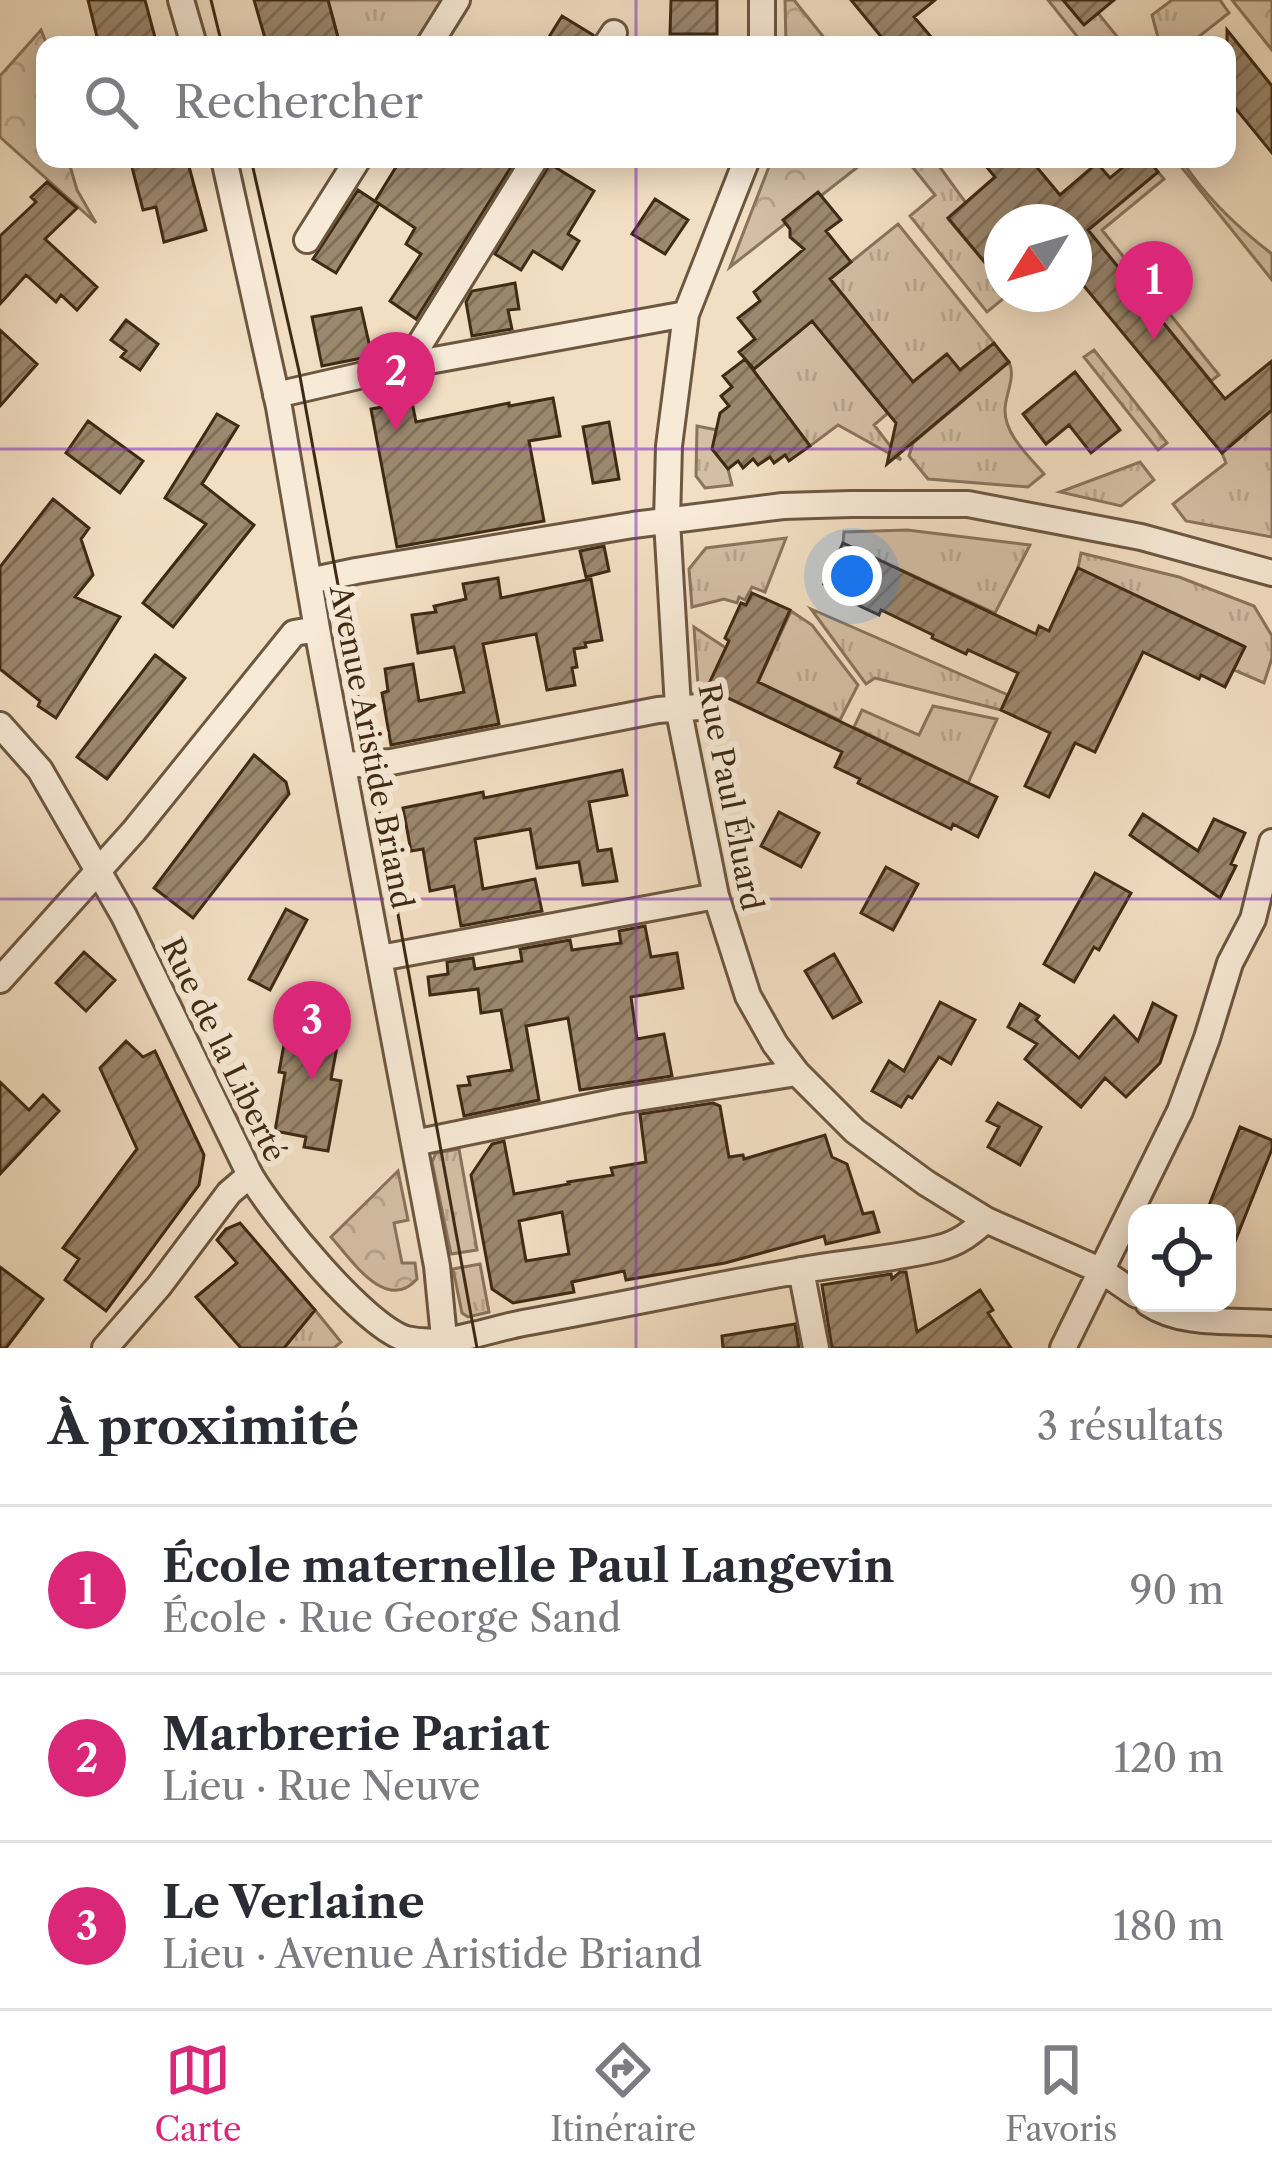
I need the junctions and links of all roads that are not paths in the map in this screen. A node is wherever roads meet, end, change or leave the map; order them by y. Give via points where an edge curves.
1 (181, 0) edge
2 (457, 0) edge
3 (762, 0) edge
4 (191, 36) edge
5 (435, 36) edge
6 (762, 36) edge
7 (226, 168) edge
8 (352, 168) edge
9 (529, 168) edge
10 (743, 168) edge
11 (308, 240) dead end
12 (686, 314) junction
13 (407, 365) junction
14 (276, 394) junction
15 (667, 521) junction
16 (1272, 573) edge
17 (309, 581) junction
18 (316, 628) junction
19 (688, 707) junction
20 (0, 724) edge
21 (344, 765) junction
22 (1272, 842) edge
23 (98, 869) junction
24 (716, 896) junction
25 (380, 958) junction
26 (0, 980) edge
27 (797, 1073) junction
28 (414, 1143) junction
29 (250, 1175) junction
30 (986, 1220) junction
31 (801, 1270) junction
32 (1102, 1271) junction
33 (1128, 1288) edge
34 (1164, 1312) edge
35 (1272, 1324) edge
36 (445, 1345) edge
37 (105, 1348) edge
38 (816, 1348) edge
39 (1063, 1348) edge

1 - 4 street
2 - 5 street
3 - 6 street
7 - 14 street, Avenue Aristide Briand
8 - 11 street
9 - 13 street
10 - 12 street, Rue Paul Éluard
12 - 13 street
12 - 15 street, Rue Paul Éluard
13 - 14 street
14 - 17 street, Avenue Aristide Briand
15 - 16 street via 783,506 968,504 1142,537
15 - 17 street
15 - 19 street, Rue Paul Éluard
17 - 18 street, Avenue Aristide Briand
18 - 21 street, Avenue Aristide Briand
18 - 23 street via 294,633
19 - 21 street
19 - 24 street, Rue Paul Éluard
20 - 23 street, Rue de la Liberté via 40,770
21 - 25 street, Avenue Aristide Briand
22 - 32 street via 1253,919 1180,1111
23 - 26 street
23 - 29 street, Rue de la Liberté
24 - 25 street
24 - 27 street, Rue Paul Éluard via 748,996
25 - 28 street, Avenue Aristide Briand
27 - 28 street
27 - 30 street, Rue Paul Éluard via 855,1131
28 - 36 street, Avenue Aristide Briand
29 - 36 street, Rue de la Liberté via 268,1206 374,1322 403,1338
29 - 37 street
30 - 31 street via 941,1248
30 - 32 street, Rue Paul Éluard
31 - 36 street
31 - 38 street
32 - 33 street, Rue Paul Éluard
32 - 39 street
34 - 35 street

